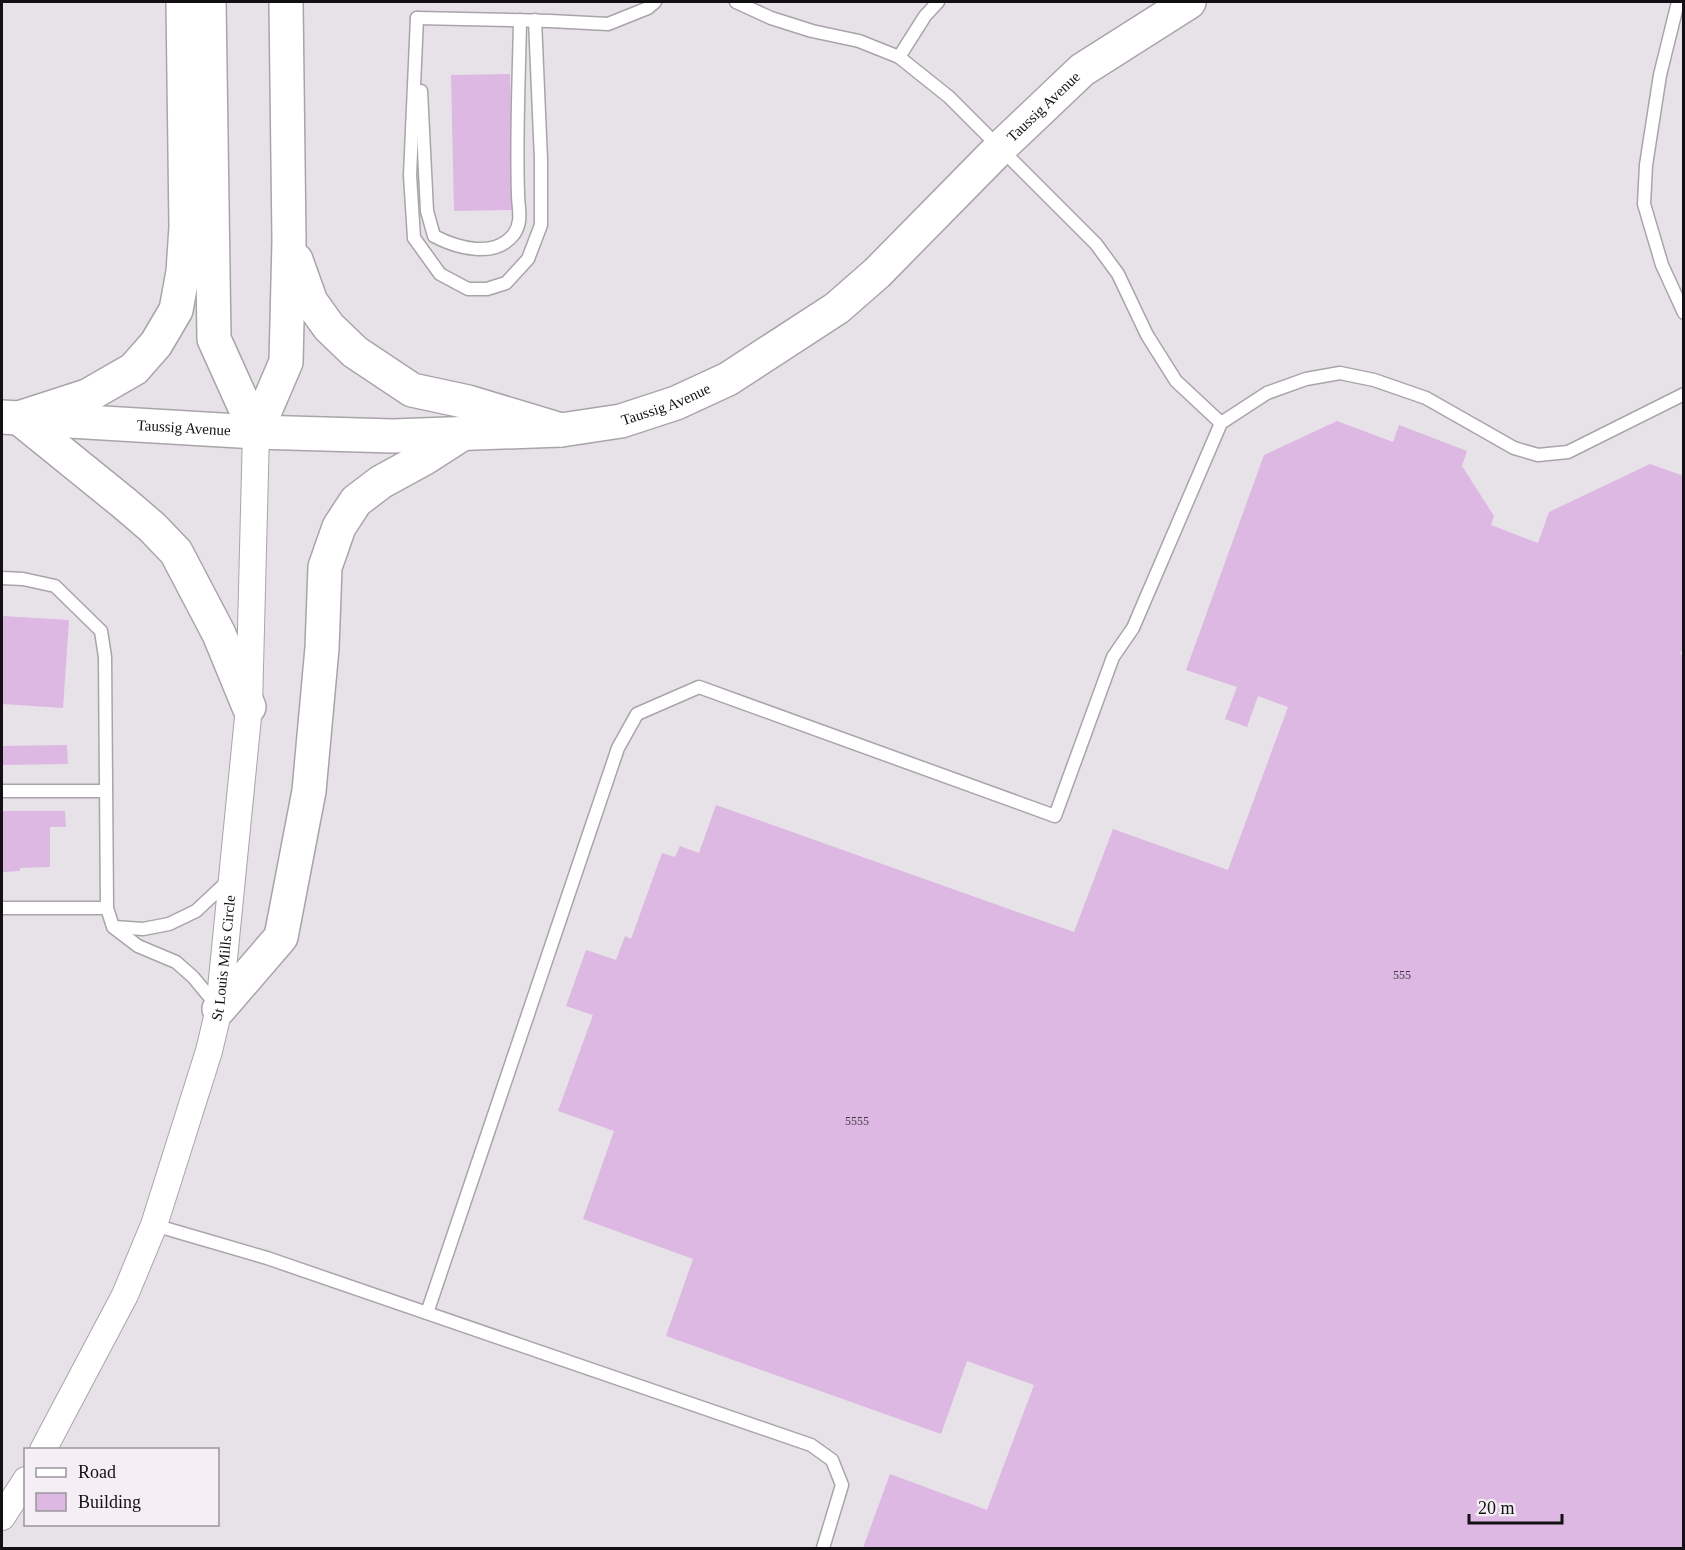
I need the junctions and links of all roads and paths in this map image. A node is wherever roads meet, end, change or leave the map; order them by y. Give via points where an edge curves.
1 (183, 2) edge
2 (209, 2) edge
3 (286, 2) edge
4 (655, 2) edge
5 (736, 2) edge
6 (938, 2) edge
7 (1190, 2) edge
8 (1678, 2) edge
9 (417, 18) junction
10 (520, 20) junction
11 (535, 20) junction
12 (899, 57) junction
13 (1001, 147) junction
14 (289, 241) junction
15 (1683, 313) edge
16 (1683, 394) edge
17 (10, 418) edge
18 (1221, 423) junction
19 (561, 430) junction
20 (256, 432) junction
21 (462, 434) junction
22 (2, 578) edge
23 (249, 707) junction
24 (2, 791) edge
25 (106, 791) junction
26 (232, 878) junction
27 (2, 908) edge
28 (107, 908) junction
29 (113, 927) junction
30 (219, 1009) junction
31 (154, 1225) junction
32 (428, 1313) junction
33 (44, 1448) edge
34 (24, 1483) edge
35 (2, 1517) edge
36 (823, 1548) edge

1 - 17 main road via 186,227 176,309 156,344 134,369 87,396
2 - 20 main road via 214,339
3 - 14 main road
4 - 11 lane via 608,24
5 - 12 lane via 771,18 859,41
6 - 12 lane
7 - 13 main road, Taussig Avenue via 1082,70
8 - 15 lane via 1660,75 1644,204 1662,265
9 - 10 lane
9 - 10 lane via 427,211 434,236 450,244 485,249 501,244 520,223
9 - 11 lane via 410,175 414,238 440,274 468,290 506,283 528,259 541,225
10 - 11 lane
12 - 13 lane via 950,97
13 - 18 lane via 1096,244 1118,274 1147,334 1176,381
13 - 19 main road, Taussig Avenue via 877,273 837,308 792,338 728,379 676,403 621,421
14 - 19 main road via 311,302 329,327 355,352 412,390
14 - 20 main road via 286,362
16 - 18 lane via 1568,452 1538,455 1514,448 1426,398 1340,373 1305,379 1267,393
17 - 20 main road, Taussig Avenue
17 - 23 main road via 124,503 176,552 219,634
18 - 32 lane via 1133,628 1113,657 1055,816 699,687 637,714 618,748
19 - 21 main road, Taussig Avenue
20 - 21 main road, Taussig Avenue
20 - 23 street, St Louis Mills Circle
21 - 30 main road via 381,482 356,501 339,527 325,567 309,790 281,937
22 - 25 lane via 55,585 101,631 105,657
23 - 26 street, St Louis Mills Circle
24 - 25 lane
25 - 28 lane
26 - 29 lane via 196,910 169,924 143,929
26 - 30 street, St Louis Mills Circle
27 - 28 lane
28 - 29 lane
29 - 30 lane via 138,946 176,962
30 - 31 street, St Louis Mills Circle
31 - 32 lane via 267,1258
31 - 33 street, St Louis Mills Circle via 124,1295
32 - 36 lane via 811,1445 832,1460 842,1485
34 - 35 street

